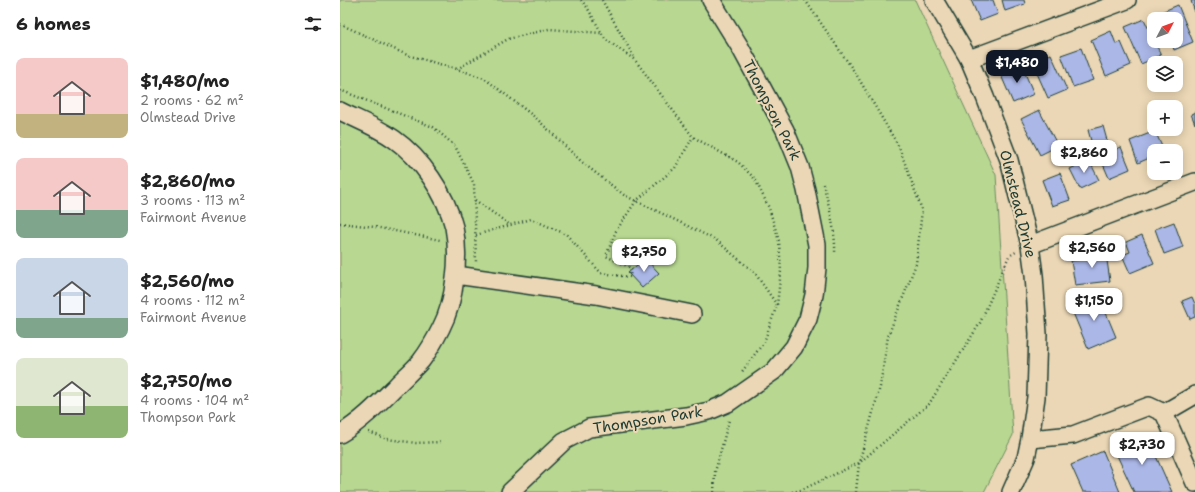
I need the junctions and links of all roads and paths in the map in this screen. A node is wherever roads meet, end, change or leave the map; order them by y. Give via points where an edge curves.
1 (581, 0) edge
2 (602, 0) edge
3 (711, 0) edge
4 (805, 0) edge
5 (934, 0) edge
6 (1127, 0) edge
7 (340, 24) edge
8 (601, 33) junction
9 (969, 59) junction
10 (636, 60) junction
11 (457, 69) junction
12 (340, 90) edge
13 (340, 112) edge
14 (693, 137) junction
15 (821, 178) dead end
16 (1195, 182) edge
17 (475, 200) junction
18 (636, 201) junction
19 (340, 223) edge
20 (510, 225) junction
21 (476, 235) junction
22 (455, 243) junction
23 (1030, 244) junction
24 (834, 260) dead end
25 (456, 275) junction
26 (476, 278) junction
27 (777, 305) junction
28 (692, 314) dead end
29 (1195, 395) edge
30 (732, 407) junction
31 (1164, 413) junction
32 (369, 427) dead end
33 (340, 434) edge
34 (1030, 439) junction
35 (440, 442) dead end
36 (859, 463) junction
37 (1195, 483) edge
38 (510, 492) edge
39 (714, 492) edge
40 (792, 492) edge
41 (856, 492) edge
42 (1011, 492) edge

1 - 8 path
2 - 10 path
3 - 30 street, Thompson Park via 785,130 800,167 817,245 814,295 808,319 794,347 774,371
4 - 36 path via 856,74 899,147 922,210 916,264 888,336 880,387
5 - 9 street, Olmstead Drive
6 - 9 street
7 - 11 path via 407,56
8 - 10 path via 605,39
8 - 11 path via 549,29 508,39
9 - 23 street, Olmstead Drive via 1008,160
10 - 14 path
11 - 18 path via 484,78 536,118 583,163 624,195
12 - 17 path via 433,127 456,146 474,184
13 - 22 street via 378,129 410,152 434,182 448,210 454,228
14 - 18 path via 675,168
14 - 27 path via 738,162 758,185 769,208 779,241 781,271
15 - 24 path via 829,204 835,246
16 - 23 street
17 - 20 path
17 - 21 path
18 - 20 path via 616,231 606,256 631,268 630,277 601,273 566,234 531,219
18 - 27 path via 716,240 755,273
19 - 22 path via 375,226
20 - 21 path
21 - 26 path
22 - 25 street
23 - 34 street, Olmstead Drive via 1038,334 1036,397
23 - 36 path via 1008,256 980,323 929,404
25 - 26 street
25 - 33 street via 442,327 421,360 378,405
26 - 28 street via 596,295
27 - 30 path via 764,342 737,378
29 - 31 street
30 - 38 street, Thompson Park via 686,416 589,428 564,441
30 - 39 path via 715,472
31 - 34 street via 1149,406 1073,435
31 - 37 street
32 - 35 path via 365,430 387,439 416,443
34 - 42 street, Olmstead Drive via 1026,458
36 - 40 path
36 - 41 path

